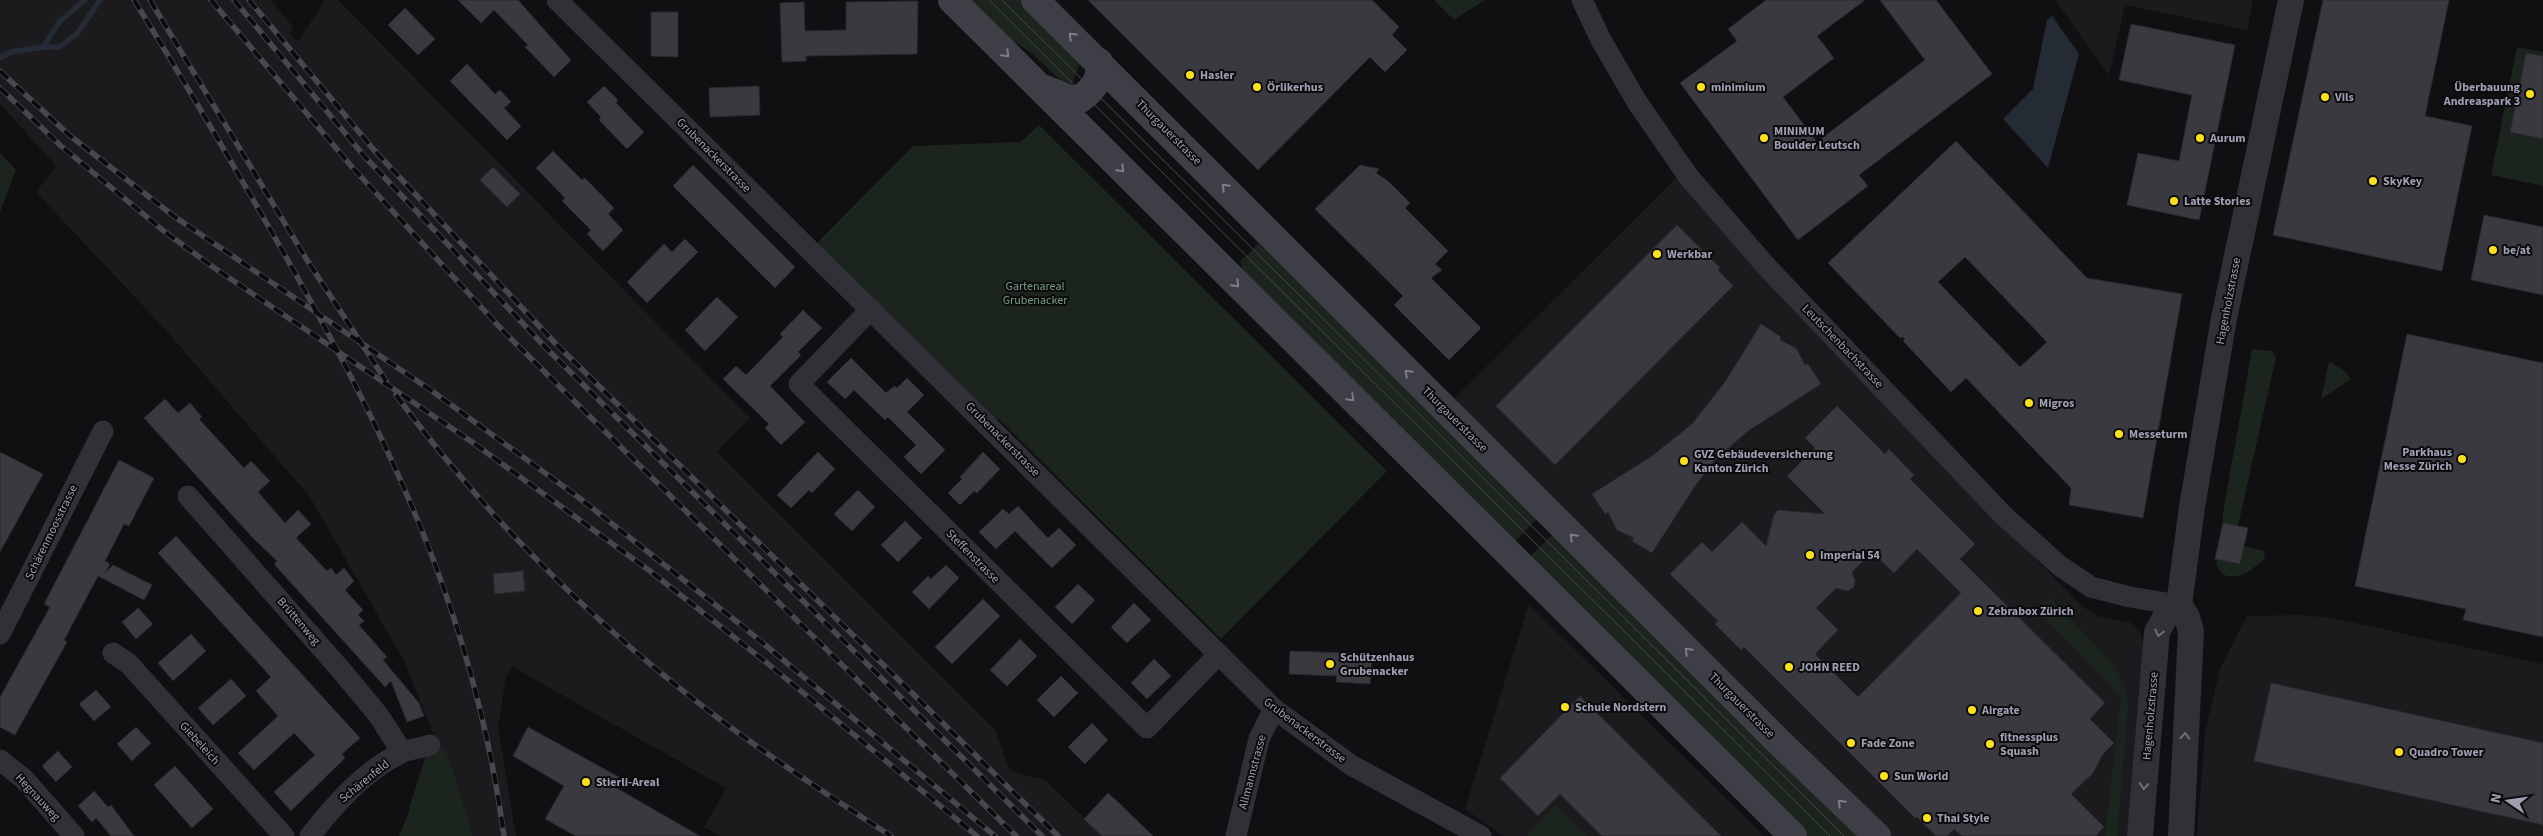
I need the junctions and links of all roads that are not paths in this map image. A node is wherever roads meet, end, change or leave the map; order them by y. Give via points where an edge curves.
1 (557, 0) edge
2 (952, 0) edge
3 (1035, 0) edge
4 (1582, 0) edge
5 (2291, 0) edge
6 (1099, 62) junction
7 (1039, 87) junction
8 (871, 309) junction
9 (103, 431) dead end
10 (188, 496) dead end
11 (2178, 605) junction
12 (0, 634) edge
13 (112, 653) dead end
14 (1219, 654) junction
15 (1274, 709) junction
16 (430, 745) dead end
17 (402, 752) junction
18 (0, 760) edge
19 (74, 836) edge
20 (284, 836) edge
21 (310, 836) edge
22 (1236, 836) edge
23 (1481, 836) edge
24 (1793, 836) edge
25 (1877, 836) edge
26 (2140, 836) edge
27 (2181, 836) edge

1 - 8 street, Grubenackerstrasse
2 -> 7 main road
6 -> 3 main road, Thurgauerstrasse
4 - 11 street, Leutschenbachstrasse via 1637,102 1688,176 1766,266 2004,516 2060,566 2091,587
5 - 11 street, Hagenholzstrasse via 2224,318
6 - 7 main road via 1096,84 1080,99 1069,99
25 -> 6 main road, Thurgauerstrasse
7 -> 24 main road
8 - 14 street, Grubenackerstrasse
8 - 14 street, Steffenstrasse via 799,384 1147,728
9 - 12 street, Schärenmoosstrasse
10 - 17 street, Brüttenweg via 341,670 379,716
11 -> 26 street, Hagenholzstrasse via 2166,616 2157,632
27 -> 11 street via 2191,631 2187,617
13 - 20 street, Giebeleich via 129,664
14 - 15 street, Grubenackerstrasse
15 - 22 street, Allmannstrasse via 1259,739
15 - 23 street, Grubenackerstrasse via 1351,765
16 - 17 street, Schärenfeld
17 - 21 street, Schärenfeld via 377,768 337,802
18 - 19 street, Hegnauweg via 24,779

